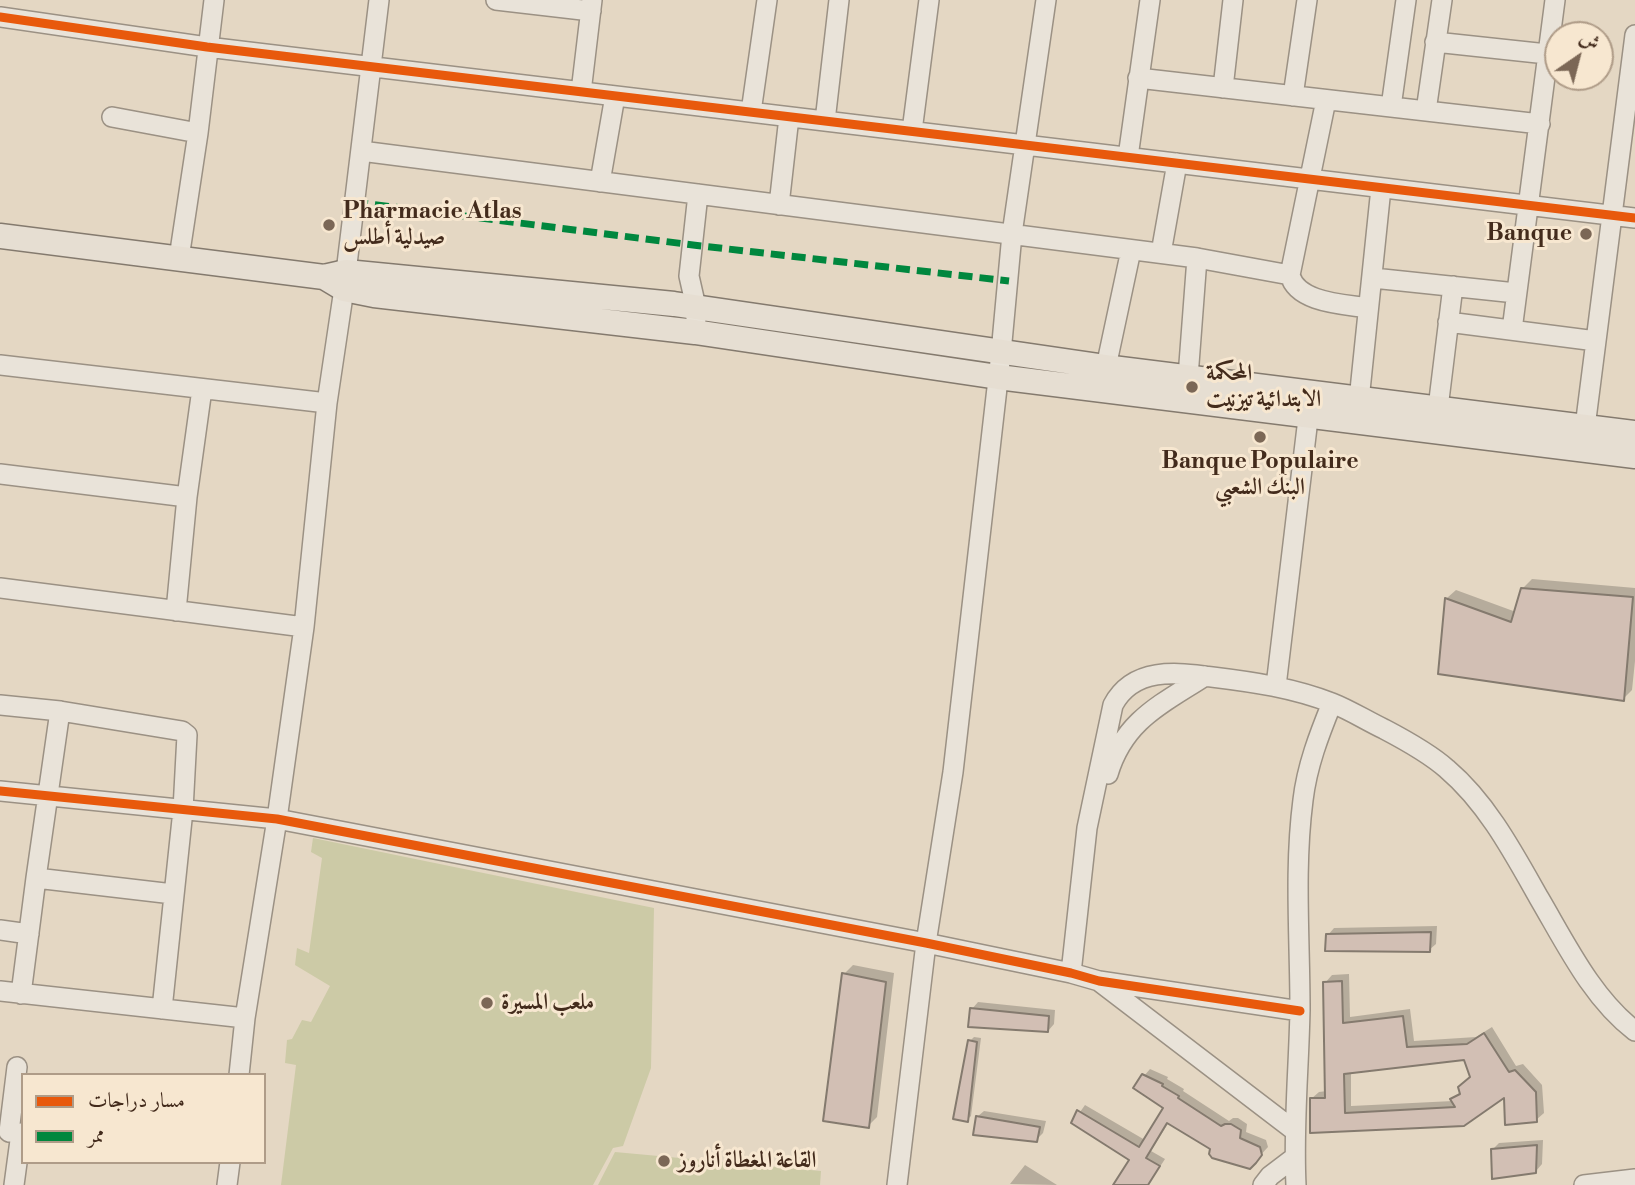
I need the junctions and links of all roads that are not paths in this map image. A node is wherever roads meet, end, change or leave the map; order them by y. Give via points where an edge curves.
1 (214, 0) edge
2 (379, 0) edge
3 (496, 0) edge
4 (767, 0) edge
5 (839, 0) edge
6 (929, 0) edge
7 (1046, 0) edge
8 (1150, 0) edge
9 (1233, 0) edge
10 (1307, 0) edge
11 (1406, 0) edge
12 (1442, 0) edge
13 (1555, 0) edge
14 (592, 5) edge
15 (0, 17) edge
16 (1552, 21) edge
17 (1635, 35) edge
18 (1435, 42) junction
19 (207, 47) junction
20 (1544, 54) edge
21 (370, 66) junction
22 (1138, 79) junction
23 (1544, 84) edge
24 (1223, 88) junction
25 (581, 92) junction
26 (615, 96) junction
27 (1293, 96) junction
28 (1326, 100) junction
29 (1391, 107) junction
30 (1426, 111) junction
31 (751, 112) junction
32 (111, 117) dead end
33 (789, 117) junction
34 (825, 121) junction
35 (1540, 124) junction
36 (912, 131) junction
37 (198, 133) junction
38 (1026, 145) junction
39 (361, 151) junction
40 (1128, 157) junction
41 (1177, 163) junction
42 (1311, 179) junction
43 (600, 182) junction
44 (1381, 188) junction
45 (698, 194) junction
46 (779, 205) junction
47 (1529, 205) junction
48 (1612, 215) junction
49 (1635, 218) edge
50 (1012, 234) junction
51 (0, 236) edge
52 (1131, 250) junction
53 (1161, 253) junction
54 (179, 258) junction
55 (1197, 258) junction
56 (1290, 275) junction
57 (1373, 278) junction
58 (338, 279) junction
59 (1453, 286) junction
60 (1516, 293) junction
61 (685, 305) junction
62 (1368, 308) junction
63 (1448, 322) junction
64 (671, 330) junction
65 (1512, 330) junction
66 (695, 332) junction
67 (1595, 341) junction
68 (0, 365) edge
69 (1000, 365) junction
70 (1106, 367) junction
71 (1188, 377) junction
72 (202, 389) junction
73 (1359, 400) junction
74 (327, 402) junction
75 (1310, 405) junction
76 (1438, 408) junction
77 (1584, 427) junction
78 (1541, 433) junction
79 (1625, 443) edge
80 (0, 474) edge
81 (187, 497) junction
82 (0, 589) edge
83 (176, 611) junction
84 (304, 627) junction
85 (1205, 676) junction
86 (1276, 686) junction
87 (1332, 703) junction
88 (0, 705) edge
89 (60, 711) junction
90 (1112, 742) junction
91 (0, 791) edge
92 (49, 797) junction
93 (183, 810) junction
94 (277, 819) junction
95 (36, 878) junction
96 (173, 894) junction
97 (0, 930) edge
98 (29, 934) junction
99 (926, 943) junction
100 (1071, 973) junction
101 (1100, 981) junction
102 (0, 991) edge
103 (21, 994) junction
104 (162, 1009) junction
105 (1300, 1011) junction
106 (245, 1018) junction
107 (1635, 1031) edge
108 (17, 1067) dead end
109 (239, 1073) edge
110 (1295, 1131) junction
111 (13, 1132) edge
112 (1295, 1157) junction
113 (230, 1164) edge
114 (1635, 1179) edge
115 (14, 1185) edge
116 (227, 1185) edge
117 (897, 1185) edge
118 (1263, 1185) edge
119 (1296, 1185) edge
120 (1584, 1185) edge

1 - 19 street
2 - 21 street
3 - 14 street
4 - 31 street
5 - 34 street
6 - 36 street
7 - 38 street
8 - 22 street
9 - 24 street
10 - 27 street
11 - 29 street
12 - 18 street
13 - 16 street
14 - 25 street
15 - 19 street
17 - 48 street
18 - 20 street
18 - 30 street
19 - 21 street
19 - 37 street
21 - 25 street
21 - 39 street
22 - 24 street
22 - 40 street
23 - 35 street
24 - 27 street
25 - 26 street
26 - 31 street
26 - 43 street
27 - 28 street
28 - 29 street
28 - 42 street
29 - 30 street
30 - 35 street
31 - 33 street
32 - 37 street
33 - 34 street
33 - 46 street
34 - 36 street
35 - 47 street
36 - 38 street
37 - 54 street
38 - 40 street
38 - 50 street
39 - 43 street
39 - 58 street
40 - 41 street
41 - 42 street
41 - 53 street
42 - 44 street
42 - 56 street
43 - 45 street
44 - 47 street
44 - 57 street
45 - 46 street
45 - 61 street
46 - 50 street
47 - 48 street
47 - 60 street
48 - 49 street
48 - 67 street
50 - 52 street
50 - 69 street
51 - 54 main road
52 - 53 street
52 - 70 street
53 - 55 street
54 - 58 main road
55 - 56 street
55 - 71 street
56 - 62 street via 1292,284 1321,300
57 - 59 street
57 - 62 street
58 - 61 main road
58 - 64 main road via 374,295
58 - 74 street
59 - 60 street
59 - 63 street
60 - 65 street
61 - 64 street
61 - 66 street
61 - 69 main road
62 - 73 street
63 - 65 street
63 - 76 street
64 - 66 main road
65 - 67 street
66 - 69 main road
67 - 77 street
68 - 72 street
69 - 70 main road
69 - 75 main road
69 - 99 street via 953,772
70 - 71 main road
71 - 75 main road
72 - 74 street
72 - 81 street
73 - 75 main road
73 - 76 main road
74 - 84 street
75 - 78 main road
75 - 86 street
76 - 78 main road
77 - 78 main road
77 - 79 main road
78 - 79 main road
80 - 81 street
81 - 83 street
82 - 83 street
83 - 84 street
84 - 94 street
85 - 86 street
85 - 90 street
85 - 90 street via 1157,675 1131,683 1113,705
86 - 87 street
87 - 105 street via 1314,747 1303,799
87 - 107 street via 1430,756 1467,789 1499,829 1595,988 1616,1016
88 - 89 street
89 - 92 street
89 - 93 street via 187,733
90 - 100 street via 1087,828
91 - 92 street
92 - 93 street
92 - 95 street
93 - 94 street
93 - 96 street
94 - 99 street
94 - 106 street
95 - 96 street
95 - 98 street
96 - 104 street
97 - 98 street
98 - 103 street
99 - 100 street
99 - 117 street
100 - 101 street
101 - 105 street
101 - 110 street
102 - 103 street
103 - 104 street
104 - 106 street
105 - 110 street
106 - 109 street
108 - 111 street
110 - 112 street
111 - 115 street
112 - 118 street
112 - 119 street
113 - 116 street
114 - 120 street

